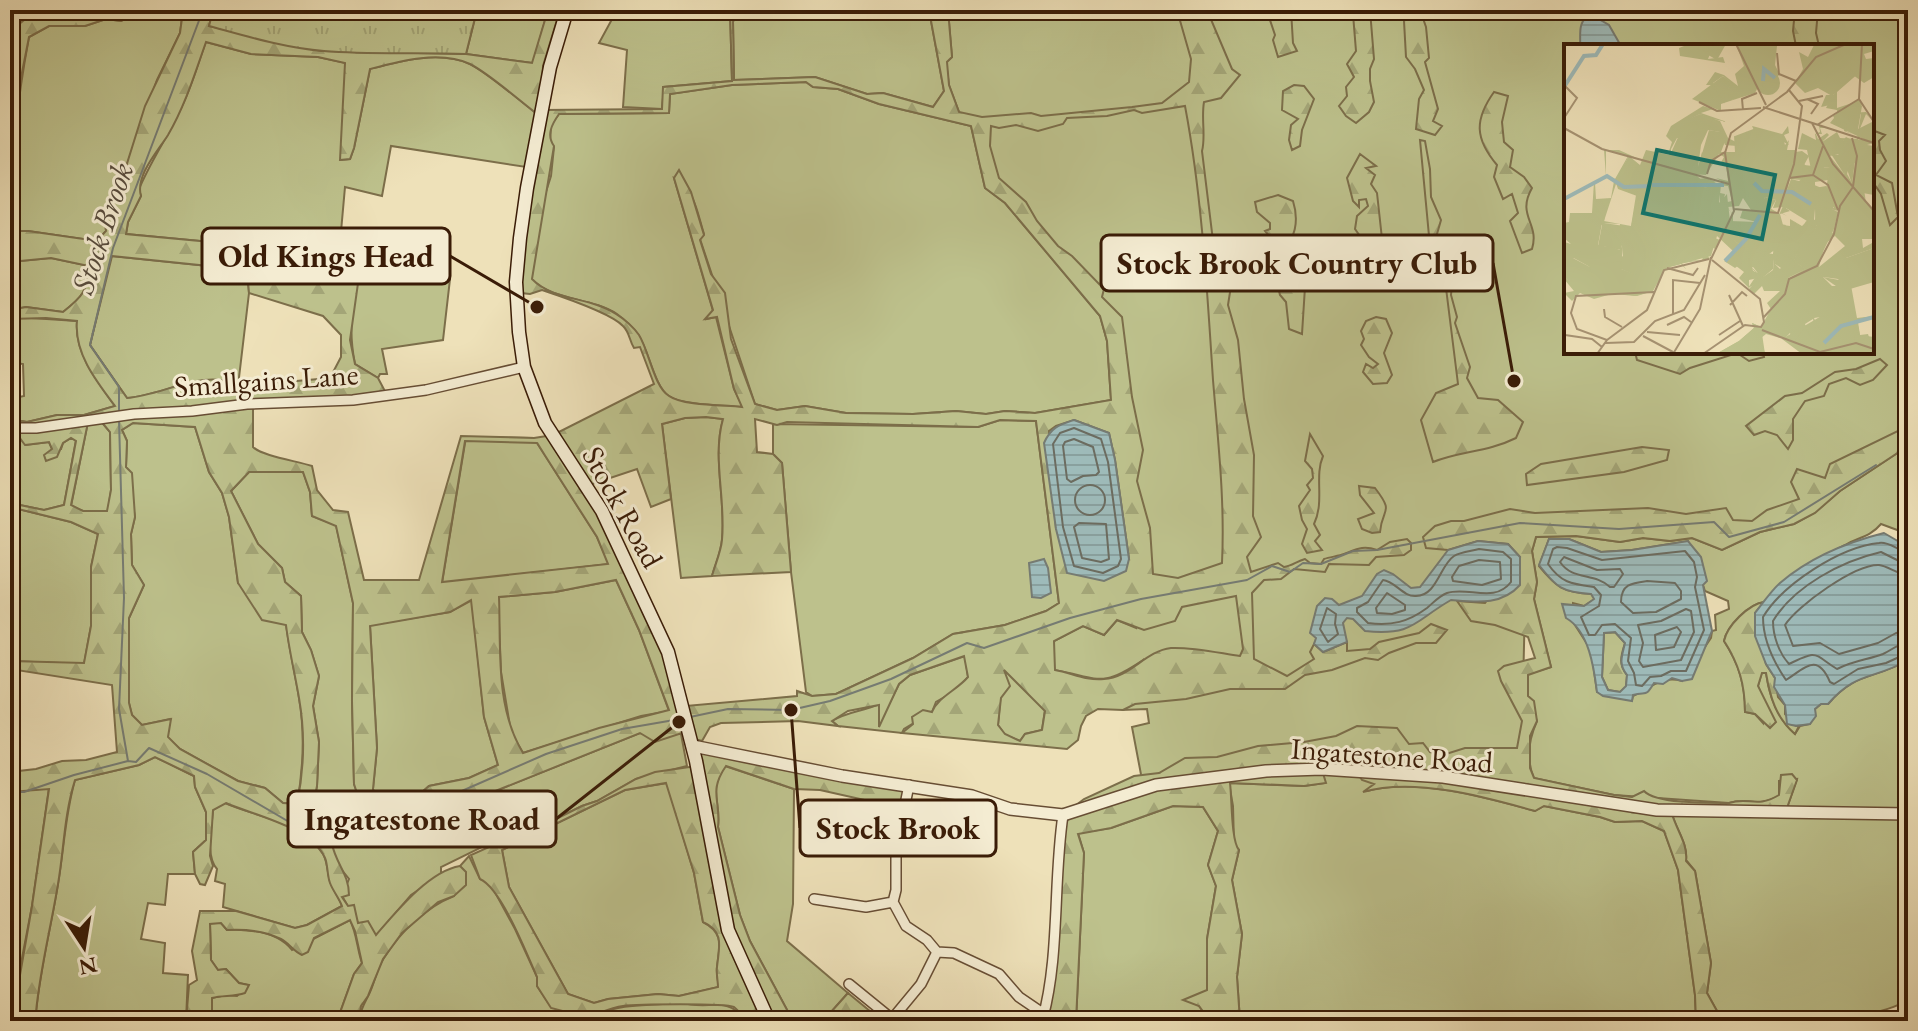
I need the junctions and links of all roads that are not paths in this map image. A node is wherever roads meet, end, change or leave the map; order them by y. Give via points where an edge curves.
1 (567, 10) edge
2 (524, 367) junction
3 (10, 428) edge
4 (693, 746) junction
5 (909, 785) junction
6 (1908, 814) edge
7 (1063, 815) junction
8 (814, 899) dead end
9 (893, 902) junction
10 (937, 952) junction
11 (849, 984) dead end
12 (1043, 1018) edge
13 (893, 1020) edge
14 (769, 1021) edge

1 - 2 main road, Stock Road via 550,67 520,238 516,284
2 - 3 street, Smallgains Lane via 426,390 353,400 247,404
2 - 4 main road, Stock Road via 545,423 602,511 668,652
4 - 5 street, Ingatestone Road
4 - 14 main road, Stock Road via 728,930
5 - 7 street, Ingatestone Road via 1010,809
5 - 9 street via 896,849
6 - 7 street, Ingatestone Road via 1657,810 1443,777 1322,769 1156,785
7 - 12 street
8 - 9 street via 866,907
9 - 10 street via 906,926
10 - 12 street via 954,953 999,974
10 - 13 street
11 - 13 street

